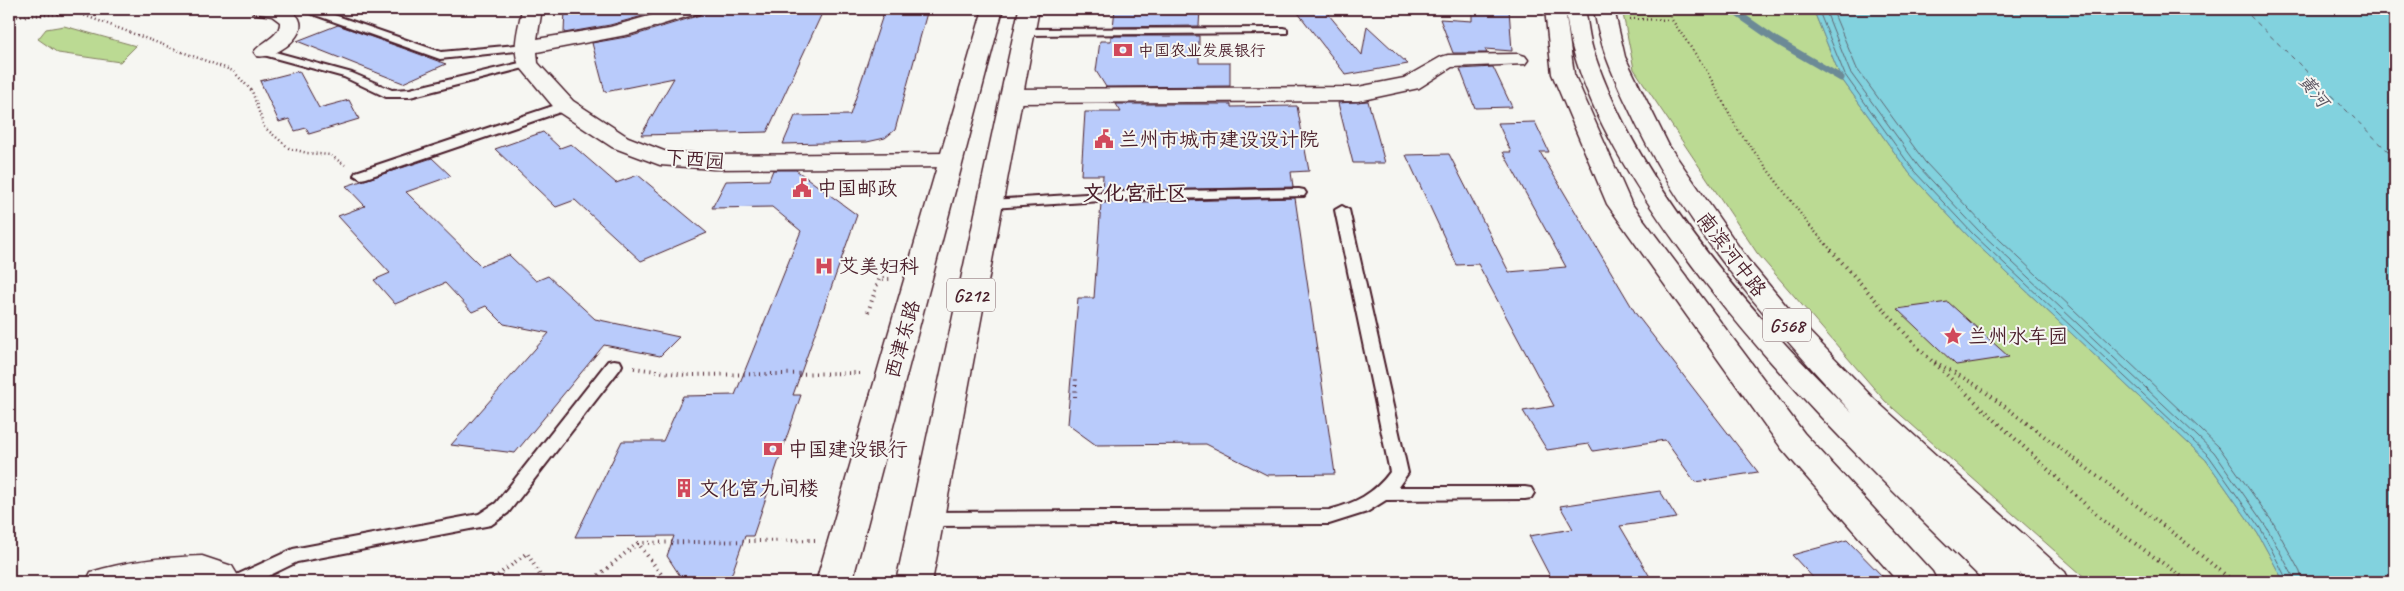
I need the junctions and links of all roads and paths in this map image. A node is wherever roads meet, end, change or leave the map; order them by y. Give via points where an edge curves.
1 (261, 9) edge
2 (308, 9) edge
3 (532, 9) edge
4 (692, 9) edge
5 (993, 9) edge
6 (1555, 9) edge
7 (1575, 9) edge
8 (1668, 9) edge
9 (1605, 13) edge
10 (9, 17) edge
11 (1027, 20) edge
12 (1672, 20) junction
13 (1283, 31) dead end
14 (264, 52) joint
15 (527, 56) junction
16 (1518, 60) dead end
17 (1011, 96) junction
18 (565, 106) junction
19 (949, 160) junction
20 (361, 175) joint
21 (1299, 193) dead end
22 (990, 204) junction
23 (1342, 210) dead end
24 (880, 279) dead end
25 (868, 312) dead end
26 (1930, 359) junction
27 (614, 365) joint
28 (893, 373) junction
29 (1076, 377) dead end
30 (1075, 397) dead end
31 (1525, 493) dead end
32 (1385, 494) junction
33 (927, 519) junction
34 (846, 540) junction
35 (638, 543) junction
36 (104, 582) edge
37 (220, 582) edge
38 (239, 582) edge
39 (489, 582) edge
40 (544, 582) edge
41 (590, 582) edge
42 (667, 582) edge
43 (834, 582) edge
44 (914, 582) edge
45 (1919, 582) edge
46 (2007, 582) edge
47 (2052, 582) edge
48 (2189, 582) edge
49 (2234, 582) edge

1 - 14 main road via 277,11 290,20 291,26 287,35
2 - 15 lane via 440,56
3 - 15 main road
4 - 15 main road
5 - 19 main road, 西津东路 / G212
6 - 45 main road via 1563,74 1619,204 1793,441
7 - 46 main road, 南滨河中路 / G568 via 1584,53 1621,140 1698,258 1745,318 1814,395
8 - 12 path
9 - 12 path
9 - 47 main road, 南滨河中路 / G568 via 1615,57 1657,146 1739,266 1789,327 1863,406
10 - 20 path via 78,13 233,71 252,91 264,127 289,148 330,155
11 - 13 lane
11 - 17 main road, G212
12 - 26 path via 1705,68 1738,130 1803,218
14 - 15 lane via 348,75 390,94 410,93
15 - 18 main road, 下西园
16 - 17 main road via 1448,61 1411,83 1358,94
17 - 22 main road, G212
18 - 19 main road, 下西园 via 620,142 660,158 713,162
18 - 20 lane
19 - 28 main road, 西津东路 / G212
21 - 22 lane via 1118,196
22 - 33 main road, G212
23 - 32 lane via 1399,473
24 - 25 path
26 - 48 path via 2101,519
26 - 49 path via 1976,385
27 - 28 path via 685,375
27 - 38 lane via 502,508 484,520 294,556
28 - 34 main road, 西津东路 / G212
29 - 30 path
31 - 32 lane
32 - 33 lane via 1361,509 1329,518
33 - 44 main road, G212
34 - 35 path
34 - 43 main road, 西津东路 / G212
35 - 41 path
35 - 42 path
36 - 37 main road via 172,570 202,569 220,576
39 - 40 path via 527,553

